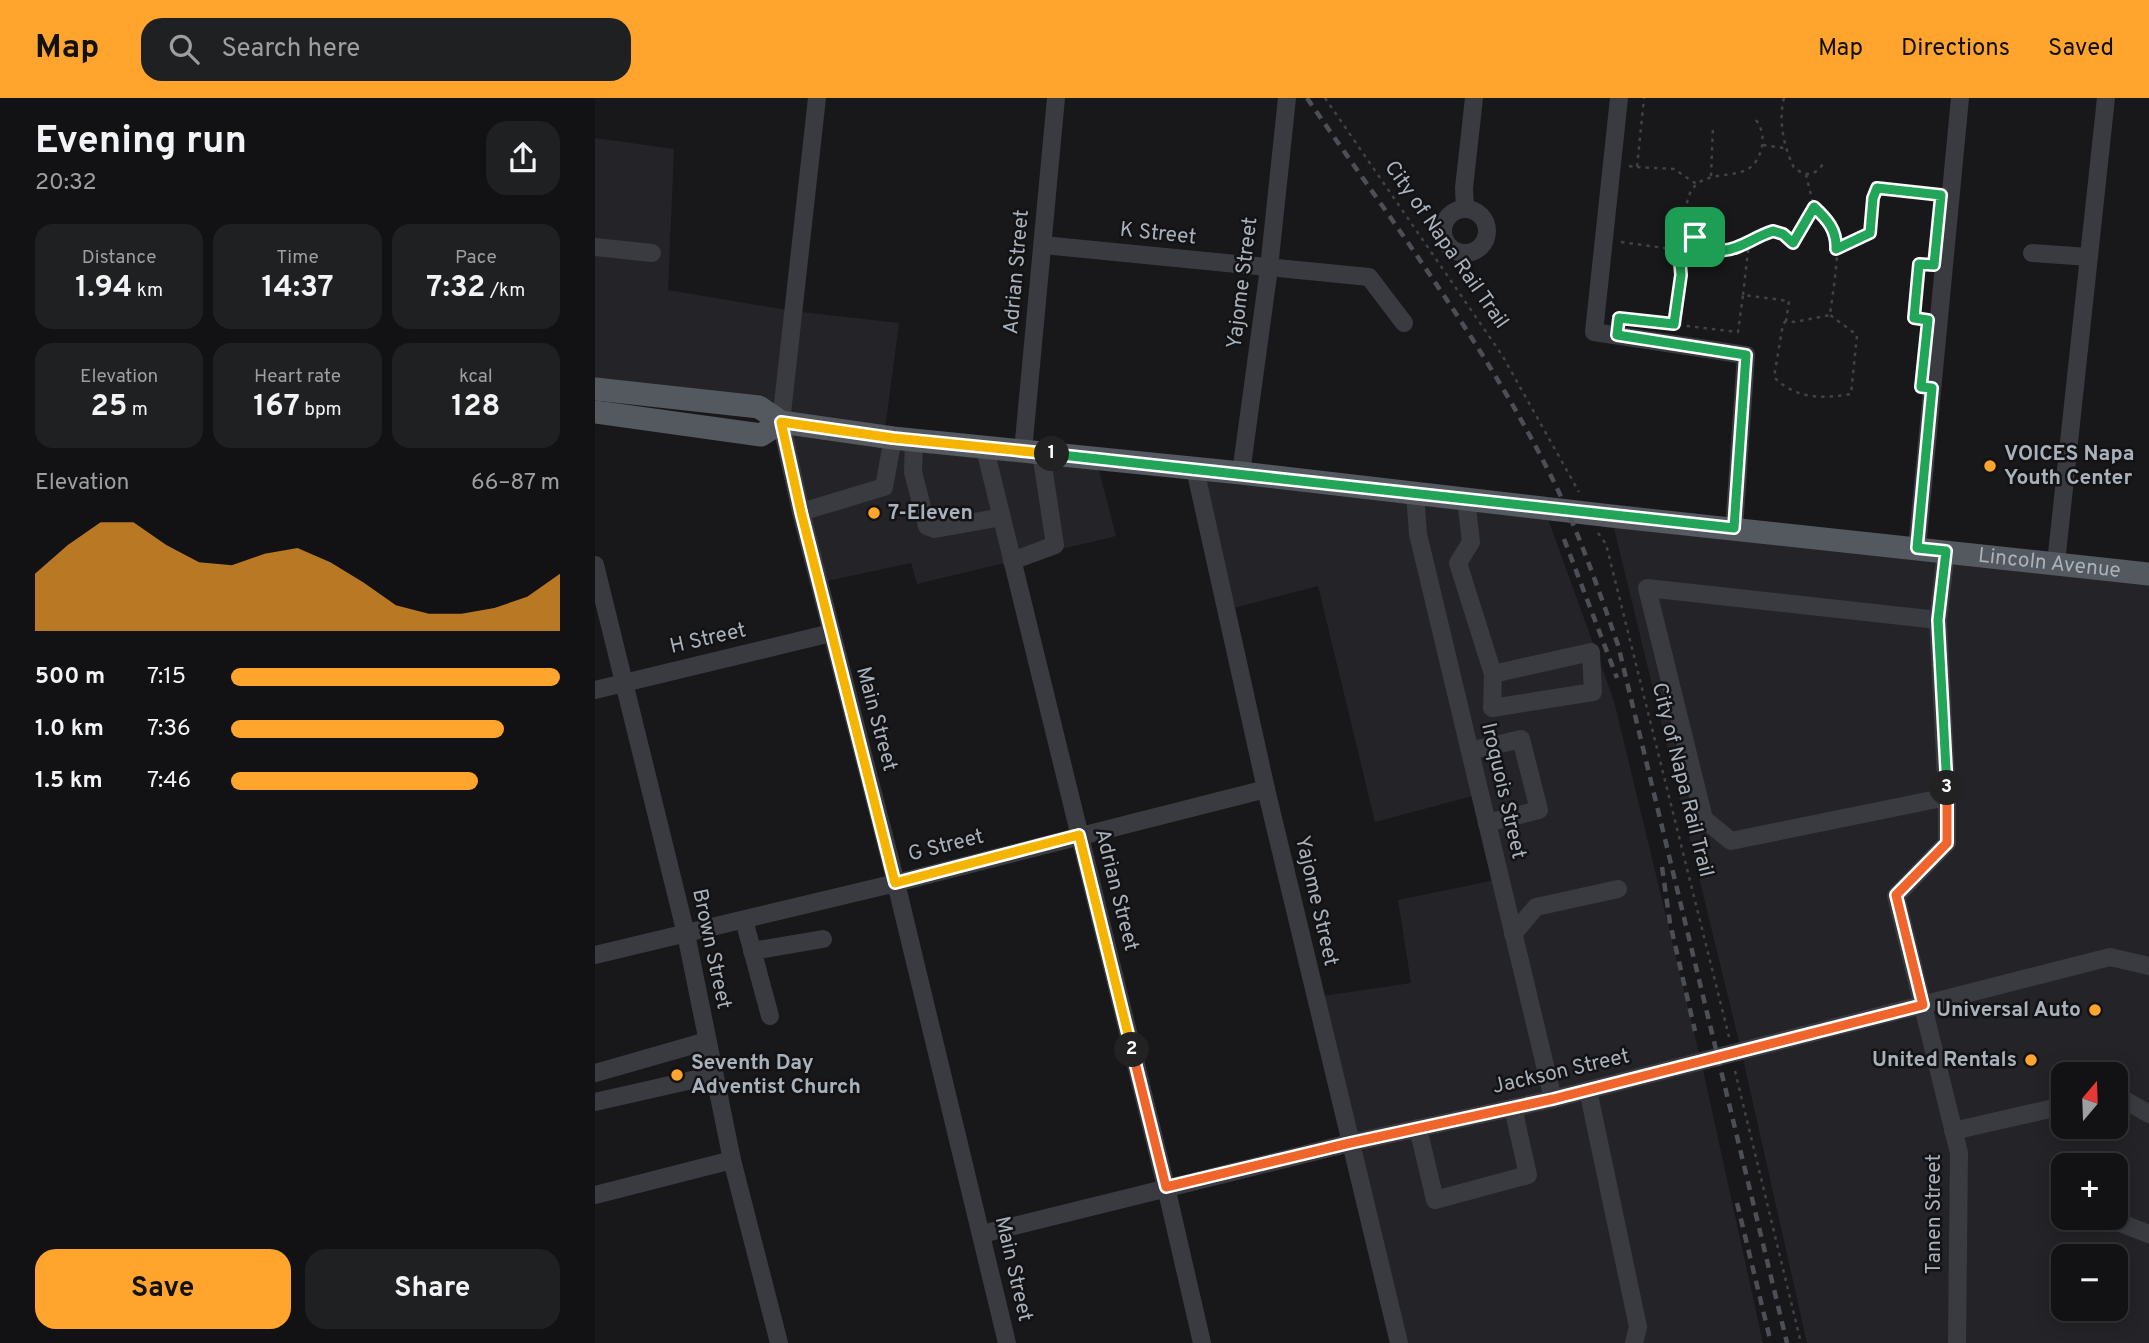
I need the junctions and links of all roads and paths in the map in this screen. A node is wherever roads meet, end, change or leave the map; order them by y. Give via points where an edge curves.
1 (817, 98) edge
2 (1056, 98) edge
3 (1287, 98) edge
4 (1325, 98) edge
5 (1474, 98) edge
6 (1619, 98) edge
7 (1644, 98) edge
8 (1784, 98) edge
9 (1959, 98) edge
10 (2106, 98) edge
11 (1756, 120) dead end
12 (1713, 125) dead end
13 (1763, 145) junction
14 (1784, 148) junction
15 (1823, 164) dead end
16 (1624, 166) dead end
17 (1637, 167) junction
18 (1806, 175) junction
19 (1711, 176) junction
20 (1698, 185) junction
21 (1941, 195) dead end
22 (1814, 207) junction
23 (1465, 209) dead end
24 (1695, 237) junction
25 (1749, 242) junction
26 (1043, 245) junction
27 (595, 247) edge
28 (1620, 249) dead end
29 (1836, 249) junction
30 (1679, 250) junction
31 (652, 253) dead end
32 (2032, 253) dead end
33 (2089, 257) junction
34 (1934, 265) dead end
35 (1269, 268) junction
36 (1743, 295) junction
37 (1830, 315) junction
38 (1609, 316) dead end
39 (1928, 320) dead end
40 (1786, 321) junction
41 (1404, 323) dead end
42 (1674, 324) junction
43 (1618, 326) junction
44 (595, 389) edge
45 (595, 412) edge
46 (781, 422) junction
47 (903, 440) junction
48 (985, 449) junction
49 (1032, 452) junction
50 (1195, 469) junction
51 (1241, 473) junction
52 (1576, 486) dead end
53 (1415, 493) junction
54 (1466, 499) junction
55 (801, 512) junction
56 (1002, 517) junction
57 (1734, 528) junction
58 (1599, 535) dead end
59 (1917, 548) junction
60 (1946, 551) junction
61 (1012, 561) junction
62 (2056, 563) junction
63 (595, 565) edge
64 (2149, 574) edge
65 (1938, 620) junction
66 (831, 633) junction
67 (1493, 674) junction
68 (625, 682) junction
69 (595, 690) edge
70 (1471, 751) junction
71 (1266, 789) junction
72 (1947, 797) junction
73 (1487, 823) junction
74 (1079, 835) junction
75 (895, 883) junction
76 (1618, 889) dead end
77 (744, 920) junction
78 (686, 934) junction
79 (1513, 934) junction
80 (823, 939) dead end
81 (752, 951) junction
82 (595, 955) edge
83 (2149, 966) edge
84 (1923, 1005) junction
85 (770, 1016) dead end
86 (1729, 1035) dead end
87 (707, 1041) junction
88 (1735, 1063) dead end
89 (595, 1073) edge
90 (714, 1075) junction
91 (1588, 1090) junction
92 (1553, 1099) junction
93 (595, 1102) edge
94 (2128, 1102) edge
95 (1513, 1108) junction
96 (2051, 1109) edge
97 (2149, 1114) edge
98 (1418, 1128) junction
99 (1953, 1131) junction
100 (1350, 1143) junction
101 (731, 1160) junction
102 (1166, 1187) junction
103 (595, 1195) edge
104 (2128, 1226) edge
105 (982, 1234) junction
106 (2149, 1234) edge
107 (779, 1343) edge
108 (1007, 1343) edge
109 (1202, 1343) edge
110 (1399, 1343) edge
111 (1635, 1343) edge
112 (1801, 1343) edge
113 (1957, 1343) edge

1 - 46 street, Main Street
2 - 26 street, Adrian Street
3 - 35 street, Yajome Street
4 - 52 path, City of Napa Rail Trail via 1502,355
5 - 23 street
6 - 43 street via 1594,332
7 - 17 path
8 - 14 path
9 - 59 street
10 - 33 street
11 - 13 path
12 - 19 path
13 - 14 path
13 - 19 path via 1745,172
14 - 18 path via 1794,168
15 - 18 path via 1816,174
16 - 17 path
17 - 20 path via 1674,169
18 - 22 path
19 - 20 path
20 - 24 path via 1686,214
21 - 29 path via 1877,188 1870,233
22 - 25 path via 1793,243 1773,231
22 - 29 path via 1835,233
24 - 25 path via 1718,250
24 - 30 path
25 - 36 path
26 - 35 street, K Street
26 - 49 street, Adrian Street
27 - 31 street
28 - 30 path via 1621,242
29 - 37 path
30 - 42 path via 1681,275
32 - 33 street
33 - 62 street
34 - 39 path via 1919,264 1914,318
35 - 41 street, K Street via 1369,277
35 - 51 street, Yajome Street
36 - 40 path via 1789,301
36 - 42 path via 1738,332
37 - 40 path
37 - 40 path via 1857,335 1851,394 1793,393 1774,377
38 - 43 path
42 - 43 path
43 - 57 street via 1746,355
44 - 46 main road, Lincoln Avenue via 759,407
45 - 46 main road, Lincoln Avenue via 761,435
46 - 47 main road, Lincoln Avenue
46 - 55 street, Main Street
47 - 48 main road, Lincoln Avenue
47 - 55 street via 884,486
47 - 56 street via 927,526 935,529
48 - 49 main road, Lincoln Avenue
48 - 56 street, Adrian Street
49 - 50 main road, Lincoln Avenue
49 - 61 street, Adrian Street via 1055,545
50 - 51 main road, Lincoln Avenue
50 - 71 street, Yajome Street
51 - 53 main road, Lincoln Avenue
53 - 54 main road, Lincoln Avenue
53 - 70 street, Iroquois Street via 1418,534
54 - 57 main road, Lincoln Avenue
54 - 67 street via 1471,542 1458,563
55 - 66 street, Main Street
56 - 61 street, Adrian Street
57 - 59 main road, Lincoln Avenue
58 - 86 path, City of Napa Rail Trail via 1606,544
59 - 60 main road, Lincoln Avenue
60 - 62 main road, Lincoln Avenue
60 - 65 street
61 - 74 street, Adrian Street
62 - 64 main road, Lincoln Avenue
63 - 68 street, Brown Street
65 - 72 street
65 - 72 street via 1647,588 1704,819 1731,841
66 - 68 street, H Street
66 - 75 street, Main Street
67 - 67 street via 1591,652 1593,692 1492,708
68 - 69 street, H Street
68 - 78 street, Brown Street
70 - 73 street, Iroquois Street
70 - 73 street via 1521,738 1539,810
71 - 74 street, G Street
71 - 100 street, Yajome Street
72 - 84 street, Tanen Street via 1947,843 1896,895
73 - 79 street, Iroquois Street
74 - 75 street, G Street
74 - 102 street, Adrian Street
75 - 77 street, G Street
75 - 105 street, Main Street
76 - 79 street via 1536,907
77 - 78 street, G Street
77 - 81 street
78 - 82 street, G Street
78 - 87 street, Brown Street
79 - 92 street, Iroquois Street
80 - 81 street
81 - 85 street
83 - 84 street, Jackson Street via 2110,957
84 - 91 street, Jackson Street
84 - 99 street, Tanen Street
87 - 89 street
87 - 90 street, Brown Street
88 - 112 path
90 - 93 street
90 - 101 street, Brown Street
91 - 92 street, Jackson Street
91 - 111 street via 1638,1327
92 - 95 street, Jackson Street
94 - 97 street
95 - 98 street, Jackson Street
95 - 98 street via 1528,1175 1435,1200
96 - 99 street
98 - 100 street, Jackson Street
99 - 113 street, Tanen Street via 1959,1153
100 - 102 street, Jackson Street
100 - 110 street, Yajome Street
101 - 103 street
101 - 107 street, Brown Street
102 - 105 street, Jackson Street
102 - 109 street, Adrian Street
104 - 106 street
105 - 108 street, Main Street

